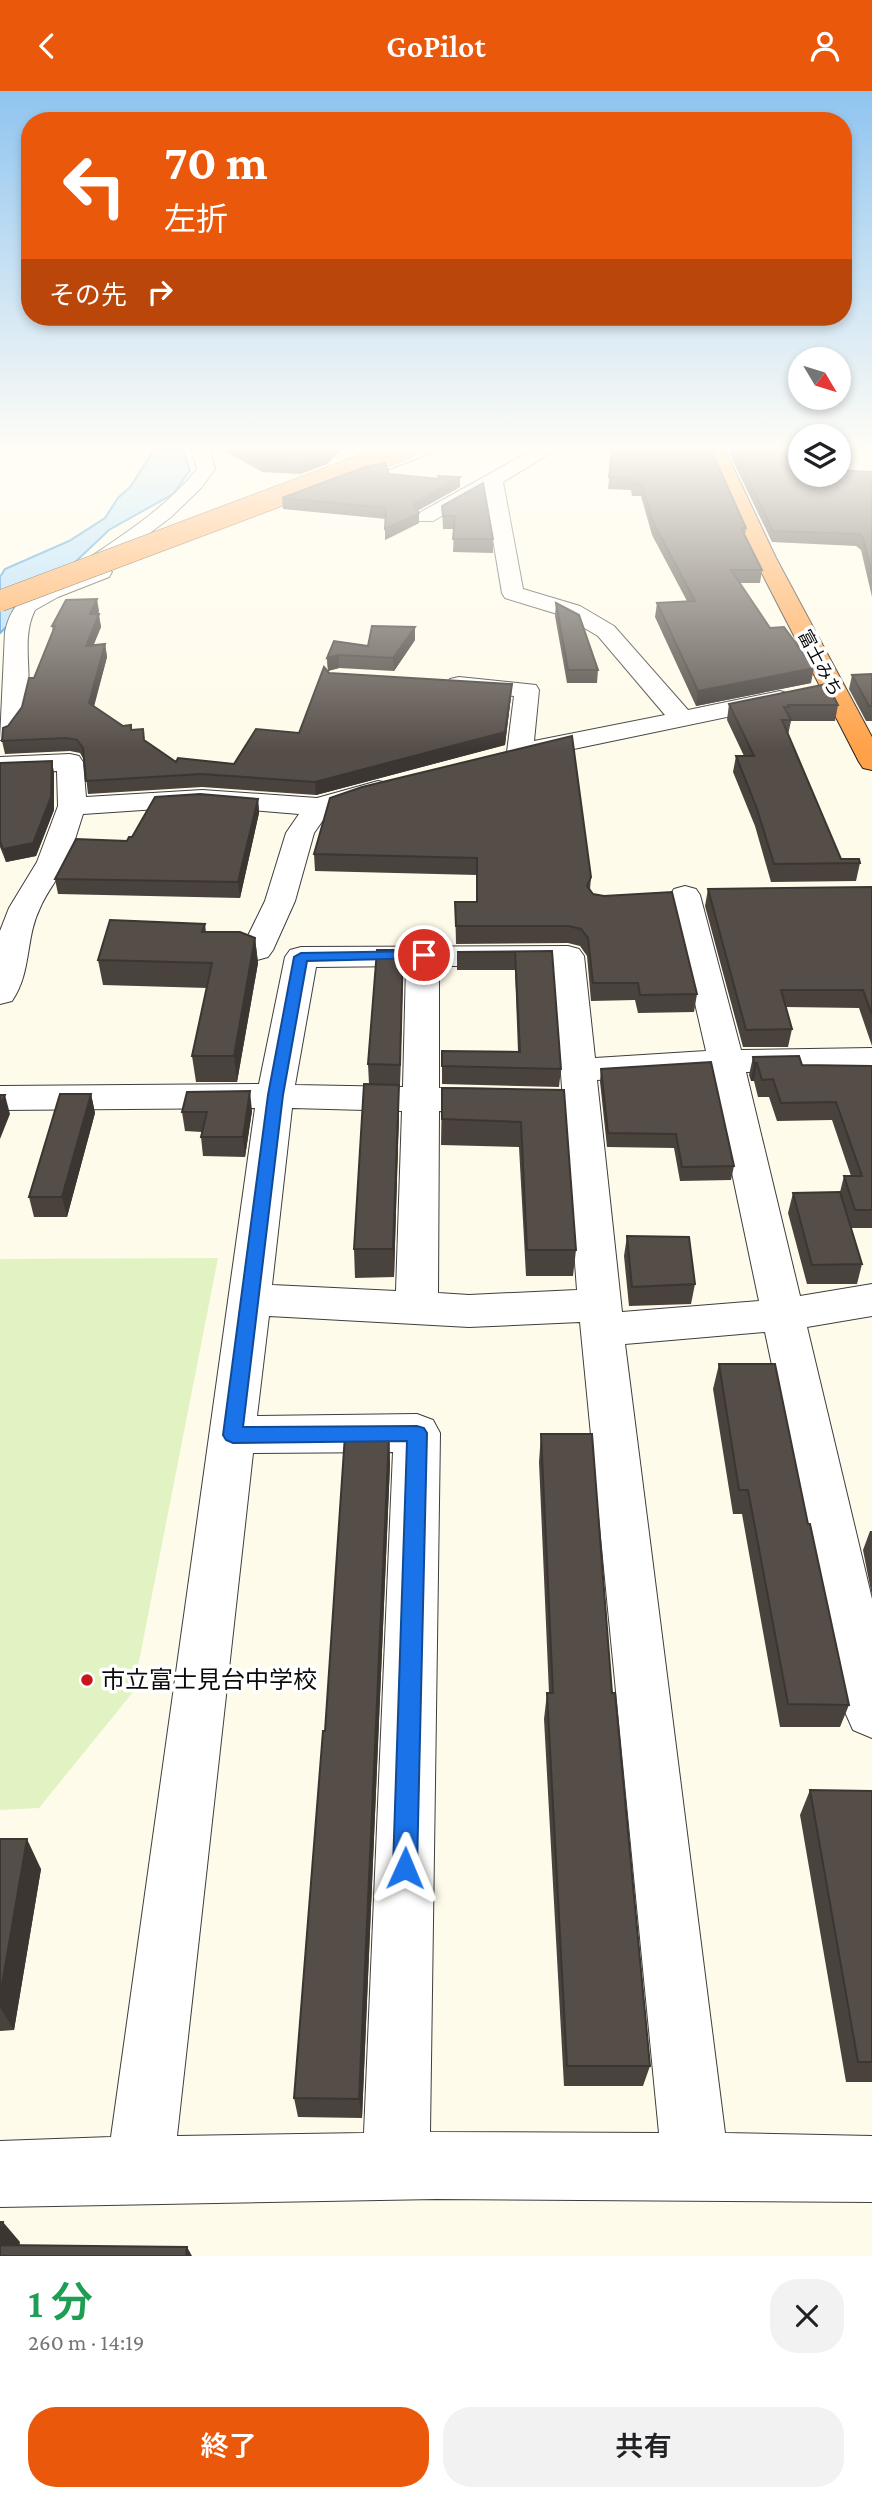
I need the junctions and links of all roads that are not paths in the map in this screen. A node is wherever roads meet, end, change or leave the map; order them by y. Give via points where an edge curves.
1 (95, 549) edge
2 (114, 549) edge
3 (133, 549) edge
4 (159, 549) edge
5 (505, 549) edge
6 (761, 549) edge
7 (0, 584) edge
8 (62, 588) junction
9 (0, 601) edge
10 (432, 682) edge
11 (833, 688) junction
12 (682, 719) junction
13 (0, 732) edge
14 (872, 762) edge
15 (0, 765) edge
16 (405, 782) edge
17 (72, 806) junction
18 (318, 807) junction
19 (686, 896) dead end
20 (257, 950) edge
21 (424, 955) junction
22 (0, 994) edge
23 (872, 1059) edge
24 (726, 1062) junction
25 (560, 1094) junction
26 (275, 1095) junction
27 (0, 1098) edge
28 (421, 1100) junction
29 (250, 1299) junction
30 (872, 1300) edge
31 (417, 1308) junction
32 (781, 1315) junction
33 (600, 1317) junction
34 (233, 1435) junction
35 (872, 1712) edge
36 (696, 2167) junction
37 (396, 2168) junction
38 (140, 2169) junction
39 (872, 2169) edge
40 (0, 2173) edge

1 - 7 highway
2 - 8 street
3 - 9 highway, bridge
4 - 8 street
5 - 12 street via 513,593 572,611 606,631
6 - 11 highway, 富士みち
8 - 13 street via 27,605 18,619 18,672 8,724
10 - 12 street via 527,689 508,756
11 - 12 street
11 - 14 highway, 富士みち
15 - 17 street via 70,762
16 - 18 street
17 - 18 street via 202,798
17 - 22 street via 52,862 24,908
18 - 20 street via 300,833 280,901
19 - 24 street
21 - 25 street via 568,956
21 - 26 street via 301,957
21 - 28 street
23 - 24 street
24 - 25 street
24 - 32 street
25 - 28 street
25 - 33 street
26 - 27 street
26 - 28 street
26 - 29 street
28 - 31 street
29 - 31 street
29 - 34 street
30 - 32 street
31 - 33 street
32 - 33 street
32 - 35 street
33 - 36 street
34 - 37 street via 417,1433
34 - 38 street
36 - 37 street
36 - 39 street
37 - 38 street
38 - 40 street

